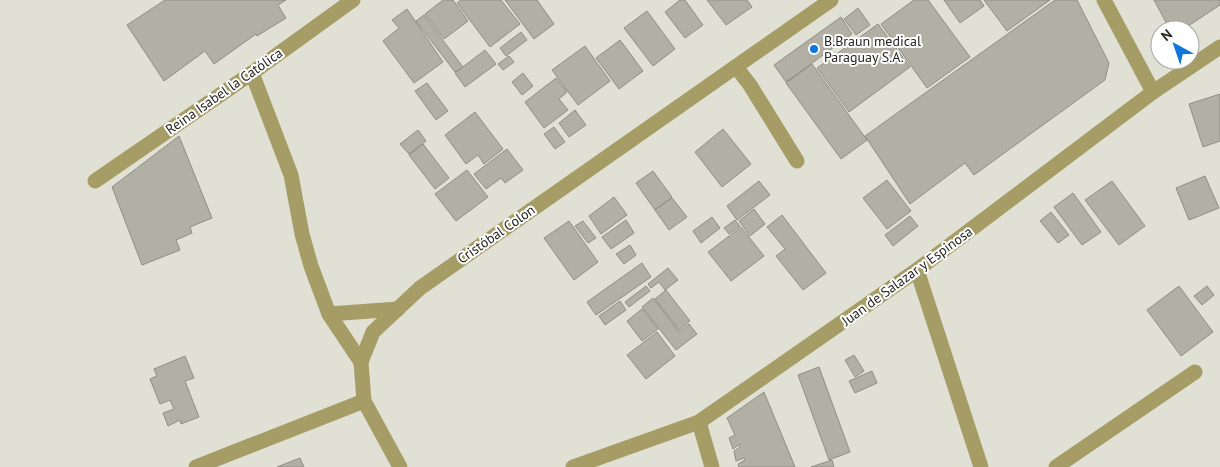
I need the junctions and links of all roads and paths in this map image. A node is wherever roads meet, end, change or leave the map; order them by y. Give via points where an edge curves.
1 (353, 0) edge
2 (831, 0) edge
3 (1104, 0) edge
4 (1220, 47) edge
5 (736, 67) junction
6 (252, 73) junction
7 (1153, 92) junction
8 (797, 161) dead end
9 (95, 180) dead end
10 (917, 270) junction
11 (398, 309) junction
12 (329, 314) junction
13 (361, 362) junction
14 (1195, 372) dead end
15 (364, 400) junction
16 (699, 422) junction
17 (196, 467) edge
18 (400, 467) edge
19 (572, 467) edge
20 (712, 467) edge
21 (981, 467) edge
22 (1056, 467) edge

1 - 6 street, Reina Isabel la Católica
2 - 5 street, Cristóbal Colon
3 - 7 street
4 - 7 street, Juan de Salazar y Espinosa
5 - 8 street
5 - 11 street, Cristóbal Colon via 420,288
6 - 9 street, Reina Isabel la Católica
6 - 12 street via 290,175 302,234
7 - 10 street, Juan de Salazar y Espinosa
10 - 16 street, Juan de Salazar y Espinosa
10 - 21 street
11 - 12 street
11 - 13 street, Cristóbal Colon via 373,332
12 - 13 street
13 - 15 street, Cristóbal Colon
14 - 22 street
15 - 17 street
15 - 18 street
16 - 19 street, Juan de Salazar y Espinosa
16 - 20 street

